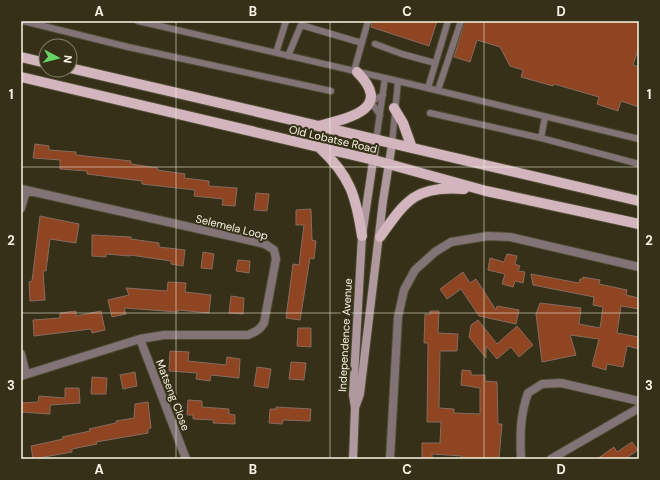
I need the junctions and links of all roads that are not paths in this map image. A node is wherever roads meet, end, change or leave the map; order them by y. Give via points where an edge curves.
1 (23, 21) edge
2 (139, 21) edge
3 (286, 21) edge
4 (368, 21) edge
5 (448, 21) edge
6 (461, 21) edge
7 (362, 43) junction
8 (375, 44) dead end
9 (276, 53) junction
10 (288, 56) junction
11 (21, 57) edge
12 (38, 61) edge
13 (435, 63) junction
14 (78, 70) edge
15 (356, 71) junction
16 (21, 77) edge
17 (385, 78) junction
18 (398, 81) junction
19 (428, 88) junction
20 (438, 90) junction
21 (331, 91) dead end
22 (383, 95) junction
23 (371, 102) junction
24 (394, 108) junction
25 (430, 113) dead end
26 (380, 115) junction
27 (545, 117) junction
28 (317, 126) junction
29 (541, 138) junction
30 (639, 139) edge
31 (376, 141) junction
32 (392, 144) junction
33 (319, 148) junction
34 (412, 148) junction
35 (374, 160) junction
36 (639, 164) edge
37 (390, 165) junction
38 (24, 190) edge
39 (486, 191) junction
40 (639, 201) edge
41 (21, 208) edge
42 (639, 224) edge
43 (362, 236) junction
44 (380, 237) junction
45 (639, 267) edge
46 (140, 339) junction
47 (21, 354) edge
48 (23, 375) edge
49 (639, 401) edge
50 (355, 408) junction
51 (639, 408) edge
52 (186, 459) edge
53 (353, 459) edge
54 (390, 459) edge
55 (521, 459) edge
56 (551, 459) edge

1 - 21 lane via 128,47
2 - 9 lane
3 - 9 lane
4 - 7 lane
5 - 13 lane
6 - 20 lane
7 - 10 lane via 301,25
7 - 15 lane
8 - 13 lane
9 - 10 lane
10 - 15 lane
11 - 12 main road
13 - 19 lane
14 - 28 main road, Old Lobatse Road
15 - 17 lane
15 - 23 main road via 370,88
16 - 33 main road, Old Lobatse Road
17 - 18 lane
17 - 22 lane, Independence Avenue
18 - 19 lane
18 - 24 lane, Independence Avenue
19 - 20 lane
20 - 27 lane
22 - 23 lane
22 - 26 lane, Independence Avenue
23 - 26 lane
23 - 28 main road via 354,116
24 - 32 lane, Independence Avenue
24 - 34 main road via 403,123
25 - 29 lane
26 - 31 lane, Independence Avenue
27 - 29 lane
27 - 30 lane
28 - 31 main road, Old Lobatse Road
29 - 36 lane
31 - 32 main road, Old Lobatse Road
31 - 35 street, Independence Avenue
32 - 34 main road, Old Lobatse Road
32 - 37 street, Independence Avenue
33 - 35 main road, Old Lobatse Road
33 - 43 main road via 336,163 349,184
34 - 40 main road, Old Lobatse Road
35 - 37 main road, Old Lobatse Road
35 - 43 street, Independence Avenue
37 - 39 main road, Old Lobatse Road
37 - 44 street, Independence Avenue
38 - 41 street, Selemela Loop
38 - 46 street, Selemela Loop via 265,244 274,250 276,259 264,323 259,330 248,335 164,335
39 - 42 main road, Old Lobatse Road
39 - 44 main road via 437,189 421,192 399,210
43 - 50 street, Independence Avenue via 353,395
44 - 50 street, Independence Avenue via 360,394
45 - 54 street via 510,237 488,236 451,242 435,252 415,270 404,290 398,317
46 - 48 street, Selemela Loop
46 - 52 street, Matseng Close
47 - 48 street
49 - 55 street via 561,383 542,384 528,393 522,410
50 - 53 street
51 - 56 street

